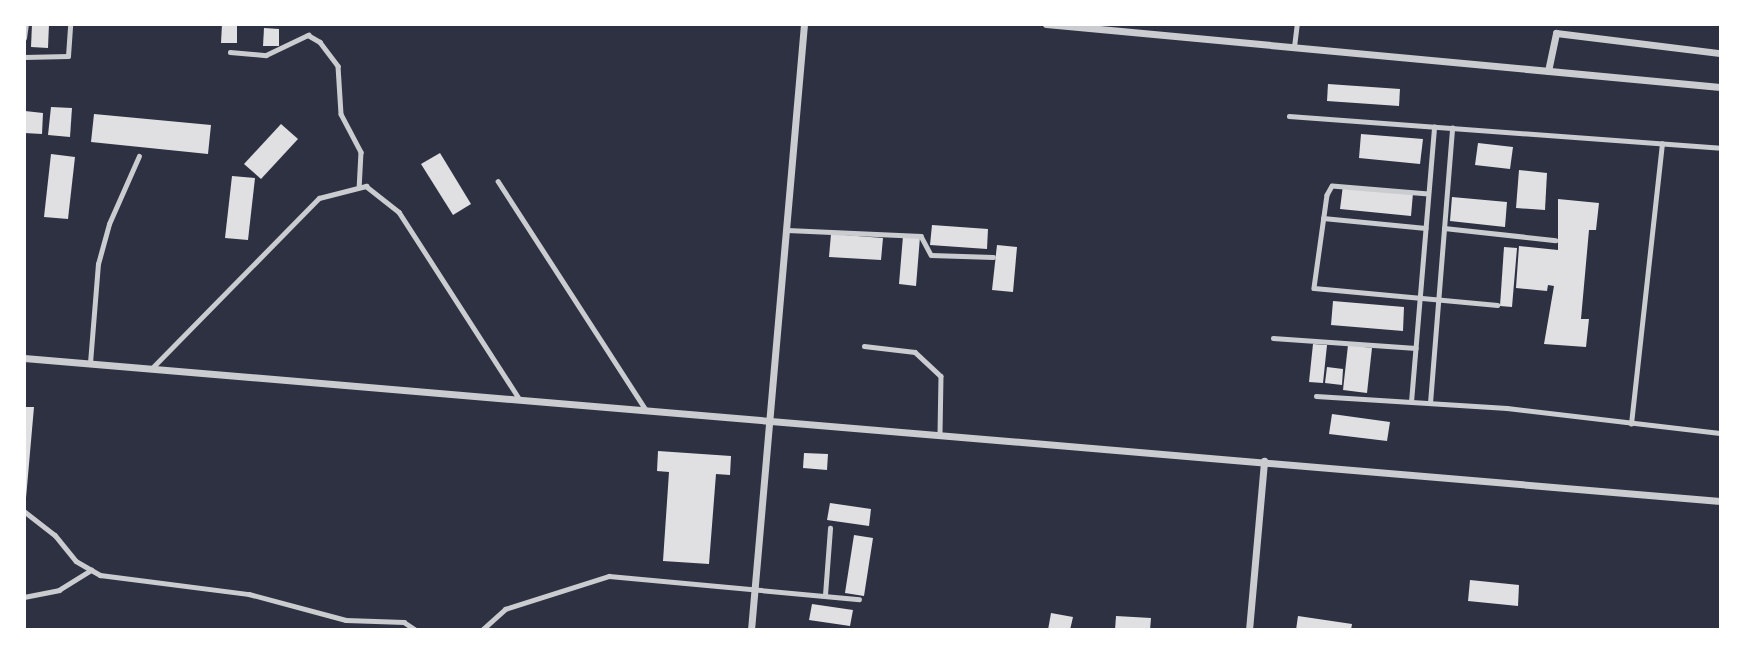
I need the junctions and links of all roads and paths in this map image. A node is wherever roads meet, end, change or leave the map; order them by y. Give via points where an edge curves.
1 (26, 24) edge
2 (70, 24) edge
3 (804, 24) edge
4 (1046, 24) edge
5 (1297, 24) edge
6 (24, 38) edge
7 (1294, 47) junction
8 (230, 52) dead end
9 (1720, 53) edge
10 (24, 57) edge
11 (1548, 71) junction
12 (1720, 87) edge
13 (1289, 116) dead end
14 (1434, 127) junction
15 (1452, 128) junction
16 (1662, 144) junction
17 (1720, 148) edge
18 (139, 156) dead end
19 (498, 181) dead end
20 (359, 186) junction
21 (1428, 194) junction
22 (1323, 218) junction
23 (1426, 228) junction
24 (1444, 228) junction
25 (788, 230) junction
26 (1555, 240) dead end
27 (993, 257) dead end
28 (1420, 300) junction
29 (1438, 302) junction
30 (1497, 305) dead end
31 (1273, 338) dead end
32 (864, 346) dead end
33 (1416, 348) junction
34 (24, 358) edge
35 (90, 363) junction
36 (152, 368) junction
37 (1316, 396) dead end
38 (518, 397) junction
39 (1411, 402) junction
40 (1430, 403) junction
41 (647, 411) junction
42 (769, 421) junction
43 (1631, 424) junction
44 (1720, 433) edge
45 (940, 435) junction
46 (1264, 461) junction
47 (1720, 501) edge
48 (24, 511) edge
49 (830, 528) dead end
50 (91, 570) junction
51 (754, 588) junction
52 (825, 595) junction
53 (24, 597) edge
54 (859, 599) dead end
55 (416, 629) edge
56 (482, 629) edge
57 (751, 629) edge
58 (1249, 629) edge

1 - 6 lane
2 - 10 lane via 68,56
3 - 25 street
4 - 7 street
5 - 7 lane
7 - 11 street
8 - 20 lane via 266,55 308,34 326,48 338,66 341,114 361,152
9 - 11 street via 1556,33
11 - 12 street
13 - 14 lane
14 - 15 lane
14 - 21 lane
15 - 16 lane
15 - 24 lane
16 - 17 lane
16 - 43 lane
18 - 35 lane via 109,224 98,264
19 - 41 lane
20 - 36 lane via 318,198
20 - 38 lane via 375,191 399,212
21 - 22 lane via 1332,186
21 - 23 lane
22 - 23 lane
22 - 28 lane via 1314,288
23 - 28 lane
24 - 26 lane
24 - 29 lane
25 - 27 lane via 920,236 931,255
25 - 42 street
28 - 29 lane
28 - 33 lane
29 - 30 lane
29 - 40 lane
31 - 33 lane
32 - 45 lane via 915,352 942,376
33 - 39 lane
34 - 35 street
35 - 36 street
36 - 38 street
37 - 39 lane
38 - 41 street
39 - 40 lane
40 - 43 lane
41 - 42 street
42 - 45 street
42 - 51 street
43 - 44 lane
45 - 46 street
46 - 47 street
46 - 58 street
48 - 50 lane
49 - 52 lane
50 - 53 lane via 59,590
50 - 55 lane via 131,580 248,594 346,620 404,622
51 - 52 lane
51 - 56 lane via 609,576 505,609
51 - 57 street
52 - 54 lane

